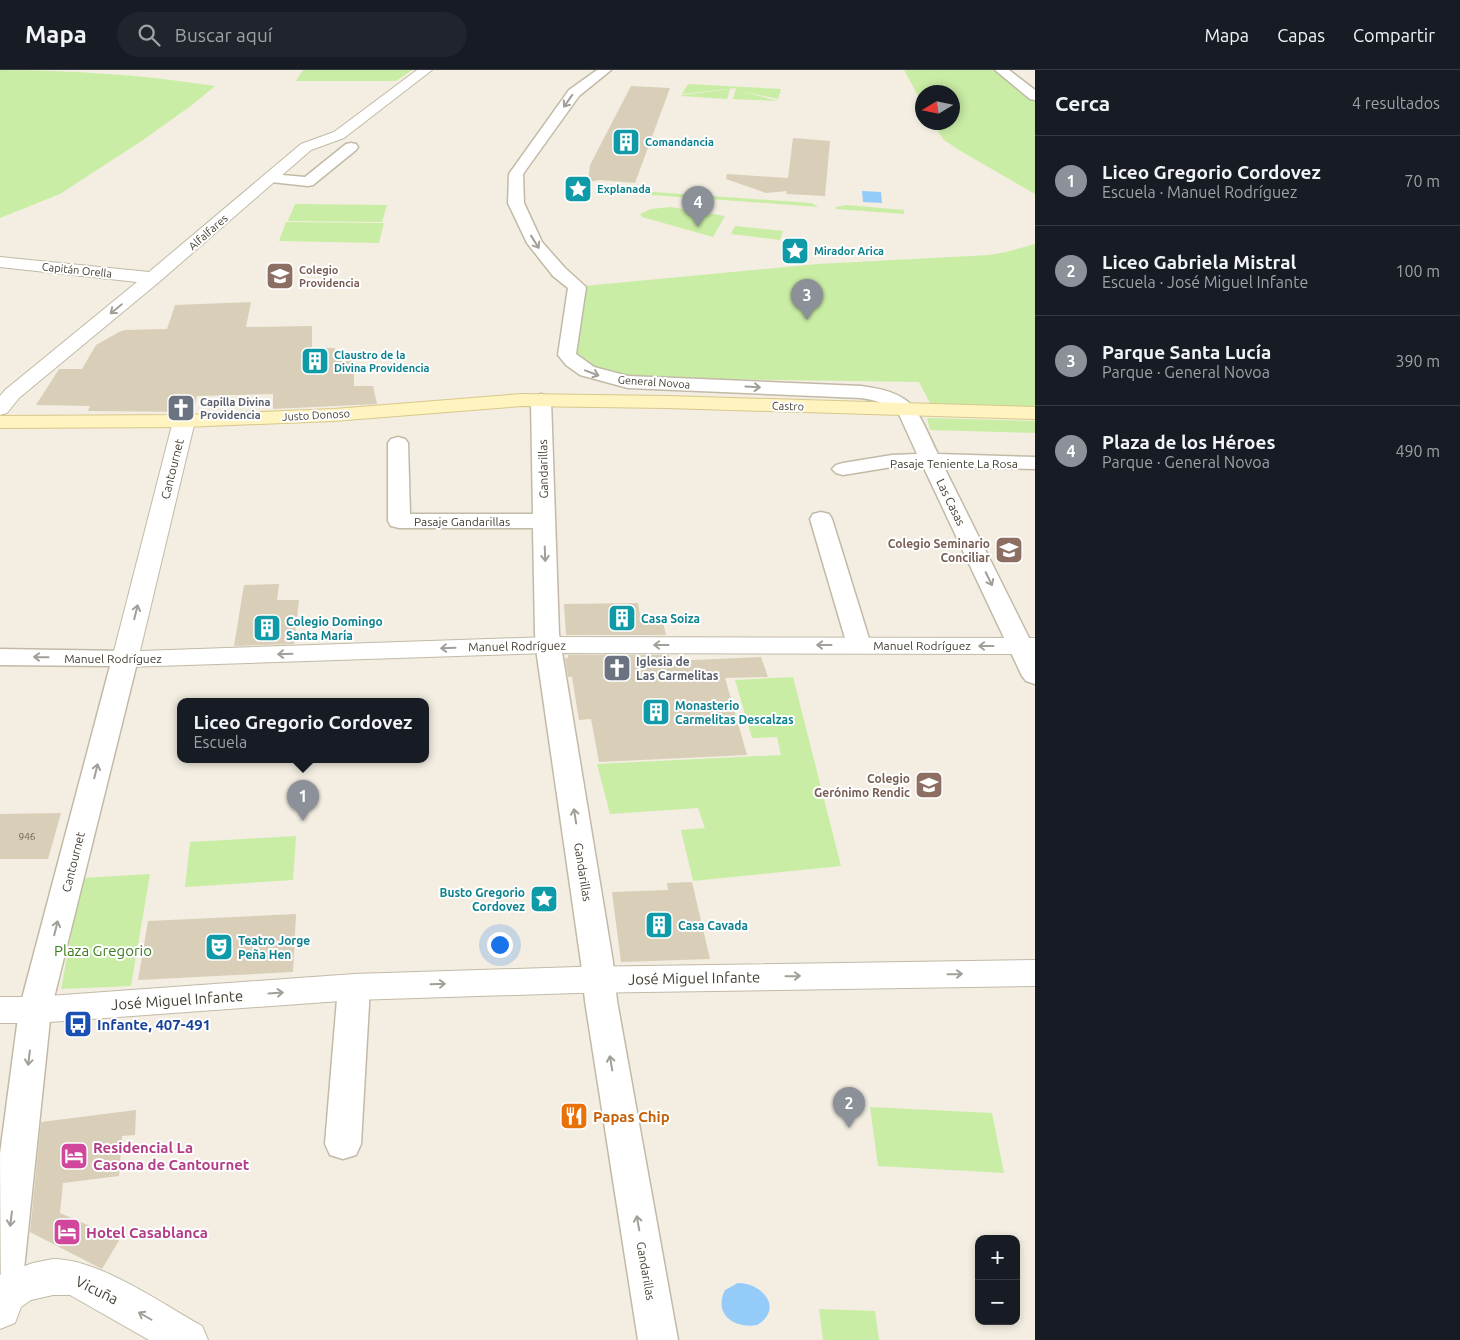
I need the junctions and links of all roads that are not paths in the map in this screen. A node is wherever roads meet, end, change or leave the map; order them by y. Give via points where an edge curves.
1 (425, 70) edge
2 (605, 70) edge
3 (1001, 70) edge
4 (1033, 93) edge
5 (318, 143) junction
6 (300, 153) junction
7 (339, 157) junction
8 (286, 165) junction
9 (324, 169) junction
10 (271, 178) junction
11 (0, 262) edge
12 (153, 278) junction
13 (541, 400) junction
14 (0, 409) edge
15 (906, 409) junction
16 (1035, 413) edge
17 (184, 421) junction
18 (0, 422) edge
19 (398, 443) dead end
20 (931, 460) junction
21 (1035, 463) edge
22 (843, 469) dead end
23 (821, 519) dead end
24 (544, 521) junction
25 (549, 645) junction
26 (859, 645) junction
27 (1028, 646) edge
28 (0, 657) edge
29 (125, 659) junction
30 (1035, 676) edge
31 (1035, 973) edge
32 (599, 980) junction
33 (354, 987) junction
34 (0, 1010) edge
35 (35, 1010) junction
36 (343, 1144) dead end
37 (1, 1304) edge
38 (187, 1340) edge
39 (658, 1340) edge

1 - 5 street, Alfalfares via 339,135
2 -> 15 street, General Novoa via 574,93 516,174 516,204 535,243 559,272 577,287 567,355 575,366 596,375 628,382 882,394
3 - 4 street
5 - 6 street, Alfalfares
5 - 7 street via 351,147
6 - 7 street
6 - 8 street, Alfalfares
7 - 9 street
8 - 9 street
8 - 10 street, Alfalfares
9 - 10 street via 308,182
10 - 12 street, Alfalfares
11 - 12 street, Capitán Orella
12 -> 14 street, Alfalfares via 12,394
13 - 15 main road, Castro
13 - 17 main road, Justo Donoso via 334,415
13 - 24 street, Gandarillas
15 - 16 main road, Castro
15 - 20 street, Las Casas
17 - 18 main road, Justo Donoso
29 -> 17 street, Cantournet
19 - 24 street, Pasaje Gandarillas via 399,521
20 - 21 street, Pasaje Teniente La Rosa
20 - 22 street, Pasaje Teniente La Rosa via 892,461
20 -> 27 street, Las Casas
23 - 26 street
24 -> 25 street, Gandarillas
26 -> 25 street, Manuel Rodríguez
25 -> 29 street, Manuel Rodríguez
32 -> 25 street, Gandarillas
27 -> 26 street, Manuel Rodríguez
27 - 30 street, Las Casas
29 -> 28 street, Manuel Rodríguez
35 -> 29 street, Cantournet
32 -> 31 street, José Miguel Infante
33 -> 32 street, José Miguel Infante
39 -> 32 street, Gandarillas
35 -> 33 street, José Miguel Infante
33 - 36 street
34 - 35 street, José Miguel Infante
35 -> 37 street, Cantournet
38 -> 37 street, Vicuña via 70,1276 18,1286

